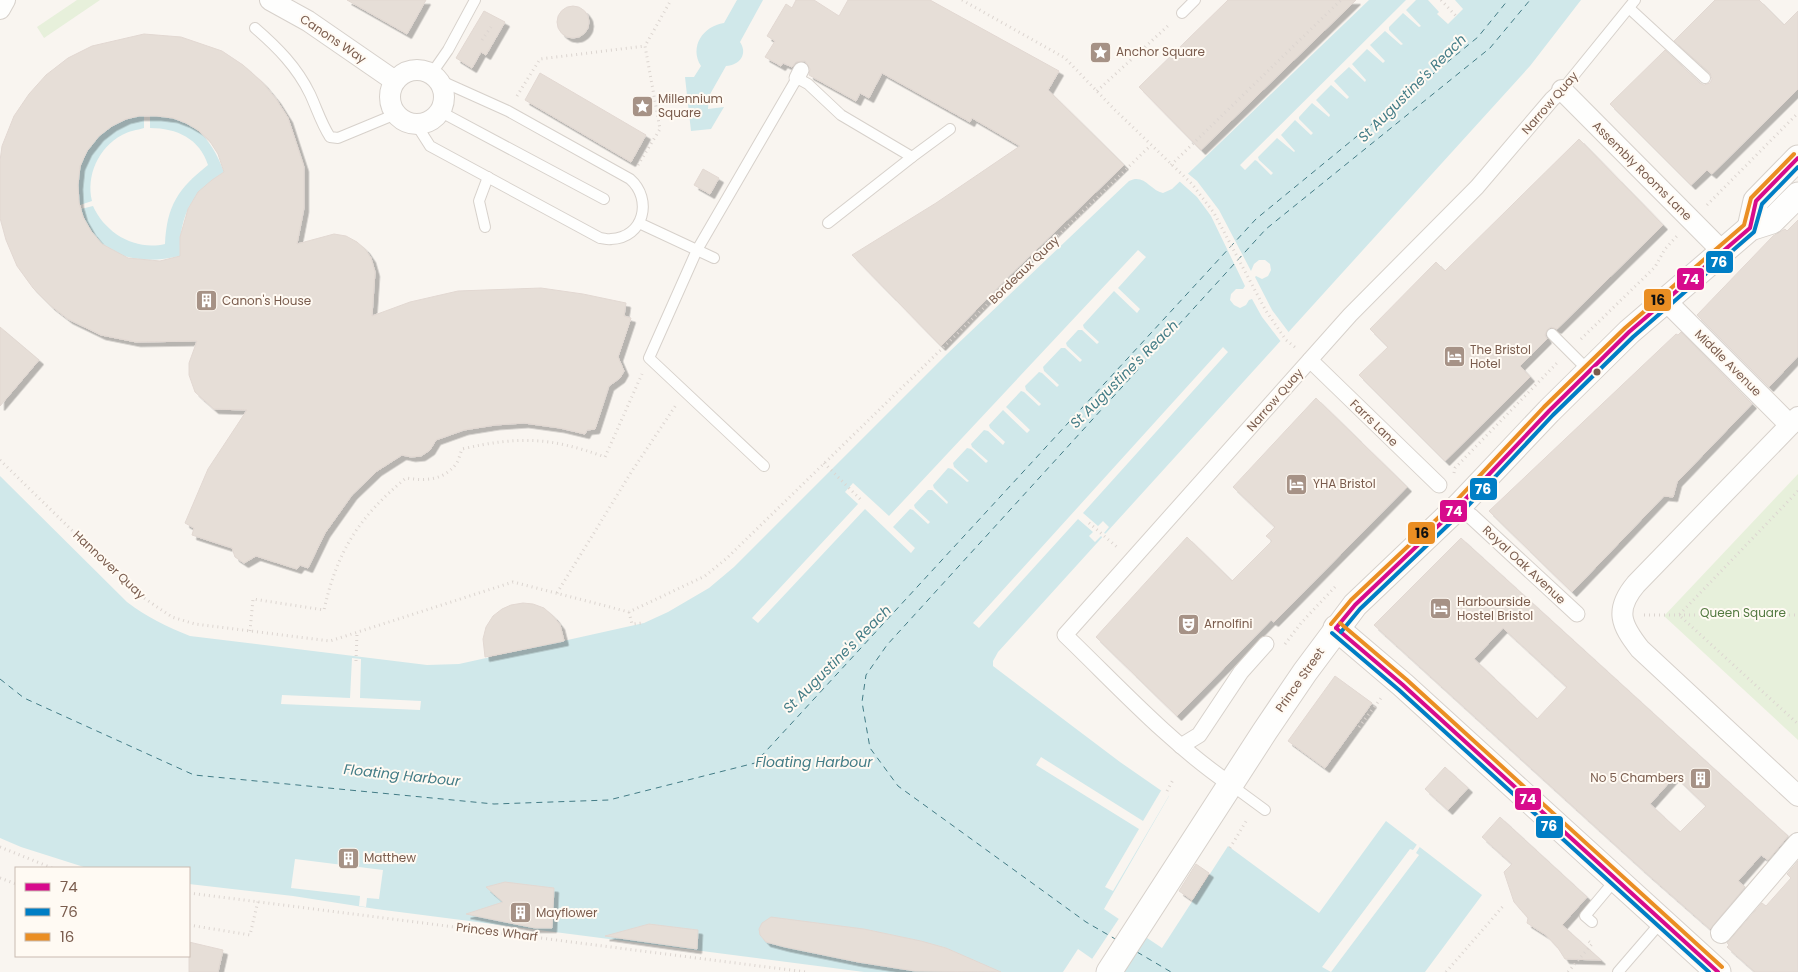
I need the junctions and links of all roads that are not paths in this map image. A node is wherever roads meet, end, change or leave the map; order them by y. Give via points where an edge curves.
1 (5, 0) edge
2 (270, 0) edge
3 (475, 0) edge
4 (1195, 0) edge
5 (1632, 4) edge
6 (0, 9) edge
7 (1182, 13) road end
8 (255, 28) dead end
9 (435, 76) junction
10 (1705, 78) dead end
11 (395, 80) junction
12 (1562, 90) junction
13 (440, 112) junction
14 (396, 114) junction
15 (416, 124) junction
16 (950, 129) dead end
17 (912, 156) junction
18 (1798, 158) edge
19 (488, 177) junction
20 (1798, 194) edge
21 (604, 199) dead end
22 (638, 223) junction
23 (828, 223) dead end
24 (485, 226) dead end
25 (1750, 228) junction
26 (697, 250) junction
27 (1723, 252) junction
28 (714, 258) dead end
29 (1666, 301) junction
30 (1552, 334) dead end
31 (1310, 360) junction
32 (1589, 371) junction
33 (1794, 421) edge
34 (764, 466) dead end
35 (1439, 485) dead end
36 (1471, 516) dead end
37 (1577, 614) dead end
38 (1336, 628) junction
39 (1266, 644) dead end
40 (1181, 746) junction
41 (1230, 784) junction
42 (1798, 796) edge
43 (1265, 810) dead end
44 (1798, 843) edge
45 (1616, 879) junction
46 (1590, 920) road end
47 (1662, 921) junction
48 (1721, 933) dead end
49 (1109, 972) edge
50 (1618, 972) edge
51 (1718, 972) edge

1 - 6 street
2 - 11 street, Canons Way via 308,21
3 - 9 lane
4 - 7 lane
5 - 10 lane
5 - 12 lane, Narrow Quay
8 - 14 lane via 296,70 330,137 338,138
9 - 11 street via 420,69 410,70
9 - 13 street via 444,88 445,98
9 - 22 lane via 508,111 630,179 641,192 644,203
11 - 14 street via 389,97
12 - 27 street, Assembly Rooms Lane
12 - 31 street, Narrow Quay via 1477,187
13 - 15 street via 434,119
13 - 21 lane
14 - 15 street via 404,121
15 - 19 lane via 430,146
16 - 17 lane
17 - 23 lane
17 - 26 lane via 841,115 799,74
18 - 25 street via 1756,200
19 - 22 lane via 600,238 622,237
19 - 24 lane via 479,201
20 - 25 street, Prince Street via 1772,221
22 - 26 lane
25 - 27 street, Prince Street
26 - 28 lane
26 - 34 lane via 649,358
27 - 29 street, Prince Street
29 - 32 street, Prince Street
29 - 33 street, Middle Avenue
30 - 32 lane
31 - 35 street, Farrs Lane
31 - 40 street, Narrow Quay via 1065,635
32 - 38 street, Prince Street via 1460,505 1354,606
33 - 42 street via 1636,584 1626,596 1622,614 1625,631 1640,649
36 - 37 street, Royal Oak Avenue
38 - 41 street, Prince Street
38 - 45 street
39 - 40 street via 1241,672 1199,734
40 - 41 street, Narrow Quay
41 - 43 lane
41 - 49 street, Prince Street
44 - 48 street
45 - 46 lane via 1584,916
45 - 47 street
47 - 50 lane
47 - 51 street

